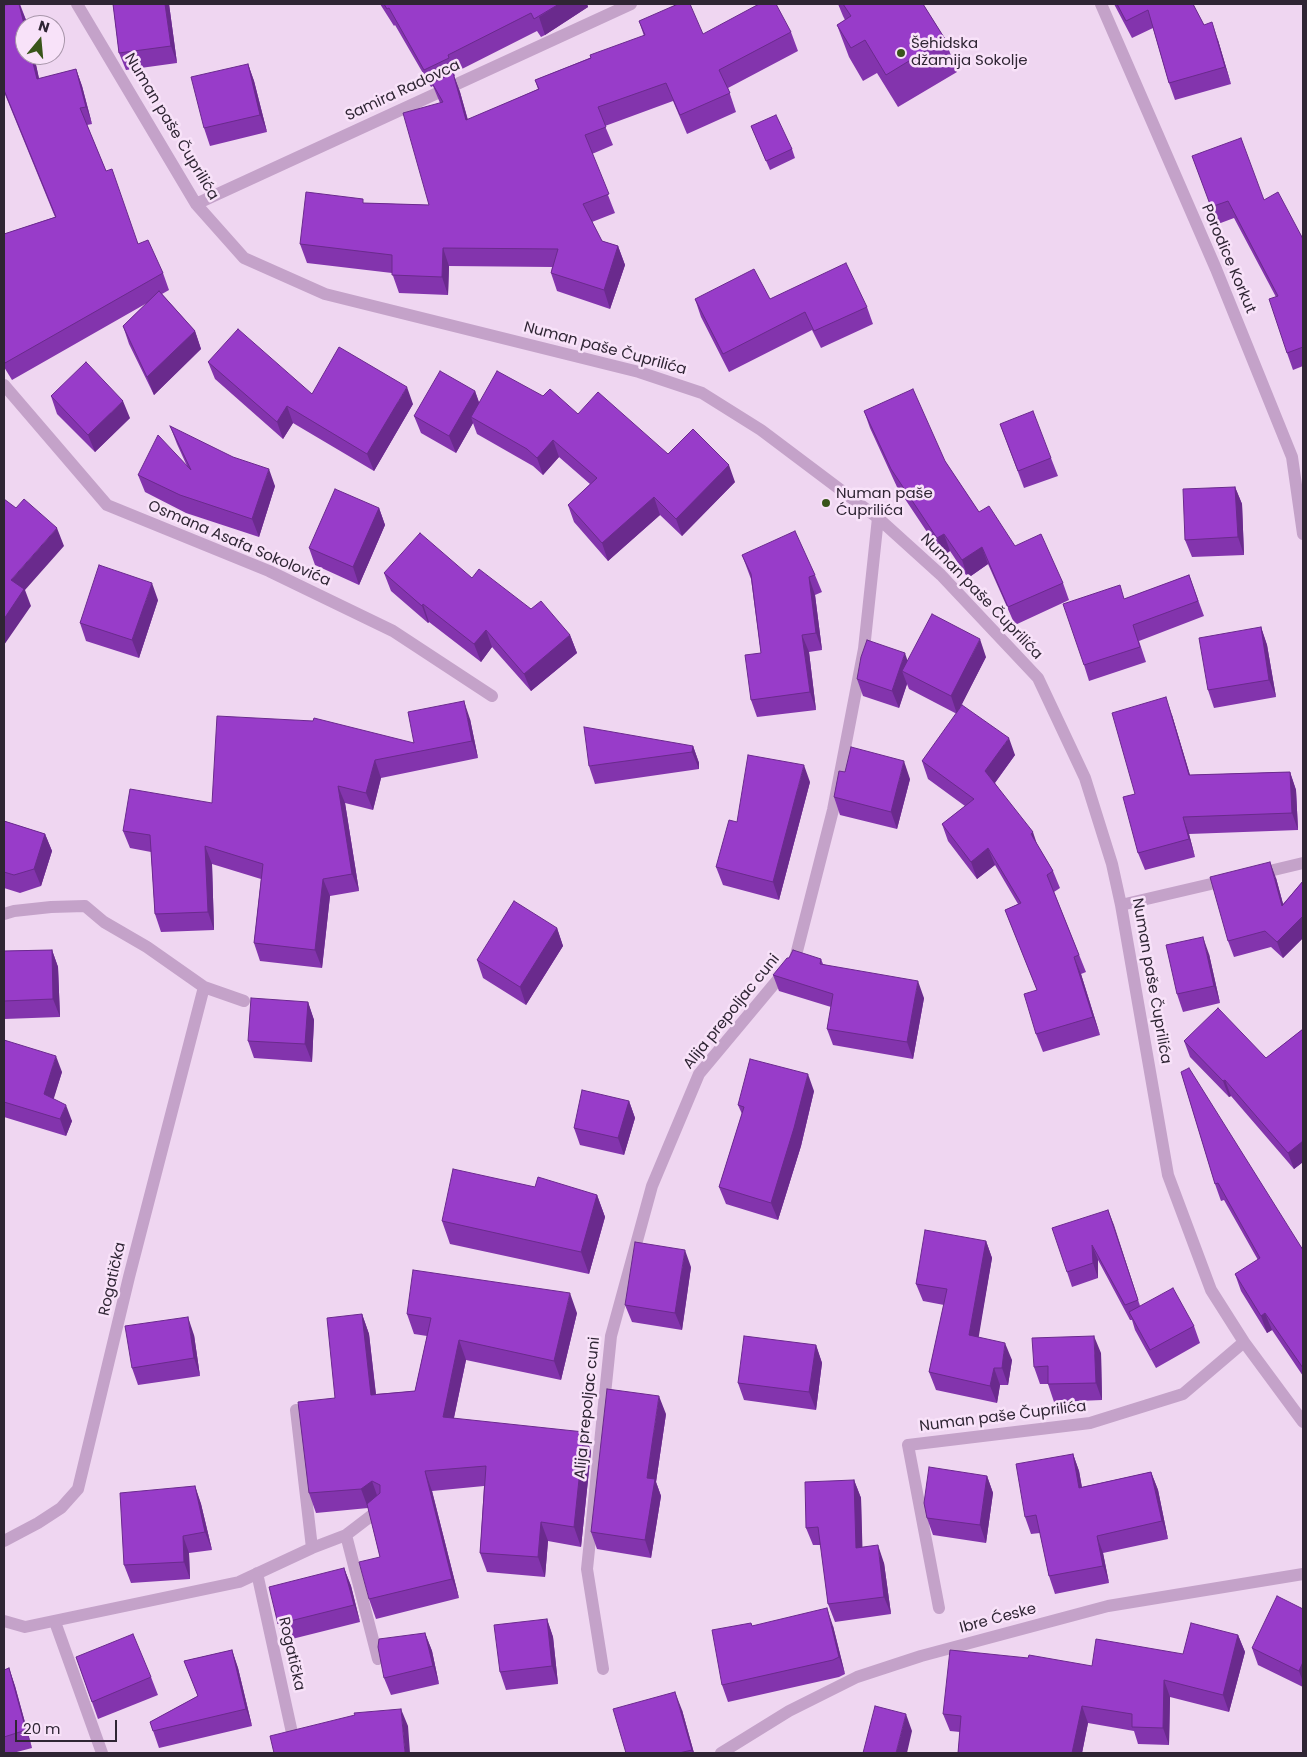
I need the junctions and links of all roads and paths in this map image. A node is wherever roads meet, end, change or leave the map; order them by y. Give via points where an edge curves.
1 (77, 4) edge
2 (1100, 4) edge
3 (625, 5) edge
4 (196, 204) junction
5 (4, 385) edge
6 (878, 518) junction
7 (1303, 534) edge
8 (492, 696) dead end
9 (1303, 863) edge
10 (1121, 905) junction
11 (4, 914) edge
12 (204, 987) junction
13 (244, 1001) dead end
14 (1244, 1342) junction
15 (296, 1410) edge
16 (1303, 1422) edge
17 (380, 1510) edge
18 (346, 1536) junction
19 (4, 1541) edge
20 (312, 1548) junction
21 (256, 1573) junction
22 (1303, 1574) edge
23 (939, 1608) dead end
24 (4, 1621) edge
25 (55, 1622) junction
26 (378, 1659) edge
27 (603, 1669) dead end
28 (294, 1742) edge
29 (102, 1753) edge
30 (721, 1753) edge

1 - 4 street, Numan paše Čuprilića
2 - 7 street, Porodice Korkut via 1216,269 1292,457
3 - 4 street, Samira Radovca
4 - 6 street, Numan paše Čuprilića via 244,258 325,294 639,372 702,393 761,430
5 - 8 street, Osmana Asafa Sokolovića via 107,505 269,571 393,631
6 - 10 street, Numan paše Čuprilića via 941,575 1038,678 1085,778 1112,864
6 - 27 street, Alija prepoljac cuni via 864,650 833,810 795,959 699,1074 652,1186 611,1336 587,1569
9 - 10 street
10 - 14 street, Numan paše Čuprilića via 1168,1175 1211,1290
11 - 12 street via 85,906 104,922
12 - 13 street
12 - 19 street, Rogatička via 78,1489 61,1508
14 - 16 street, Numan paše Čuprilića
14 - 23 street, Numan paše Čuprilića via 1183,1394 1090,1423 908,1446
15 - 20 street
17 - 18 street
18 - 20 street
18 - 26 street
20 - 21 street
21 - 25 street via 239,1582
21 - 28 street, Rogatička
22 - 30 street, Ibre Ćeske via 1108,1606 920,1656 857,1677 789,1711
24 - 25 street via 25,1627
25 - 29 street

